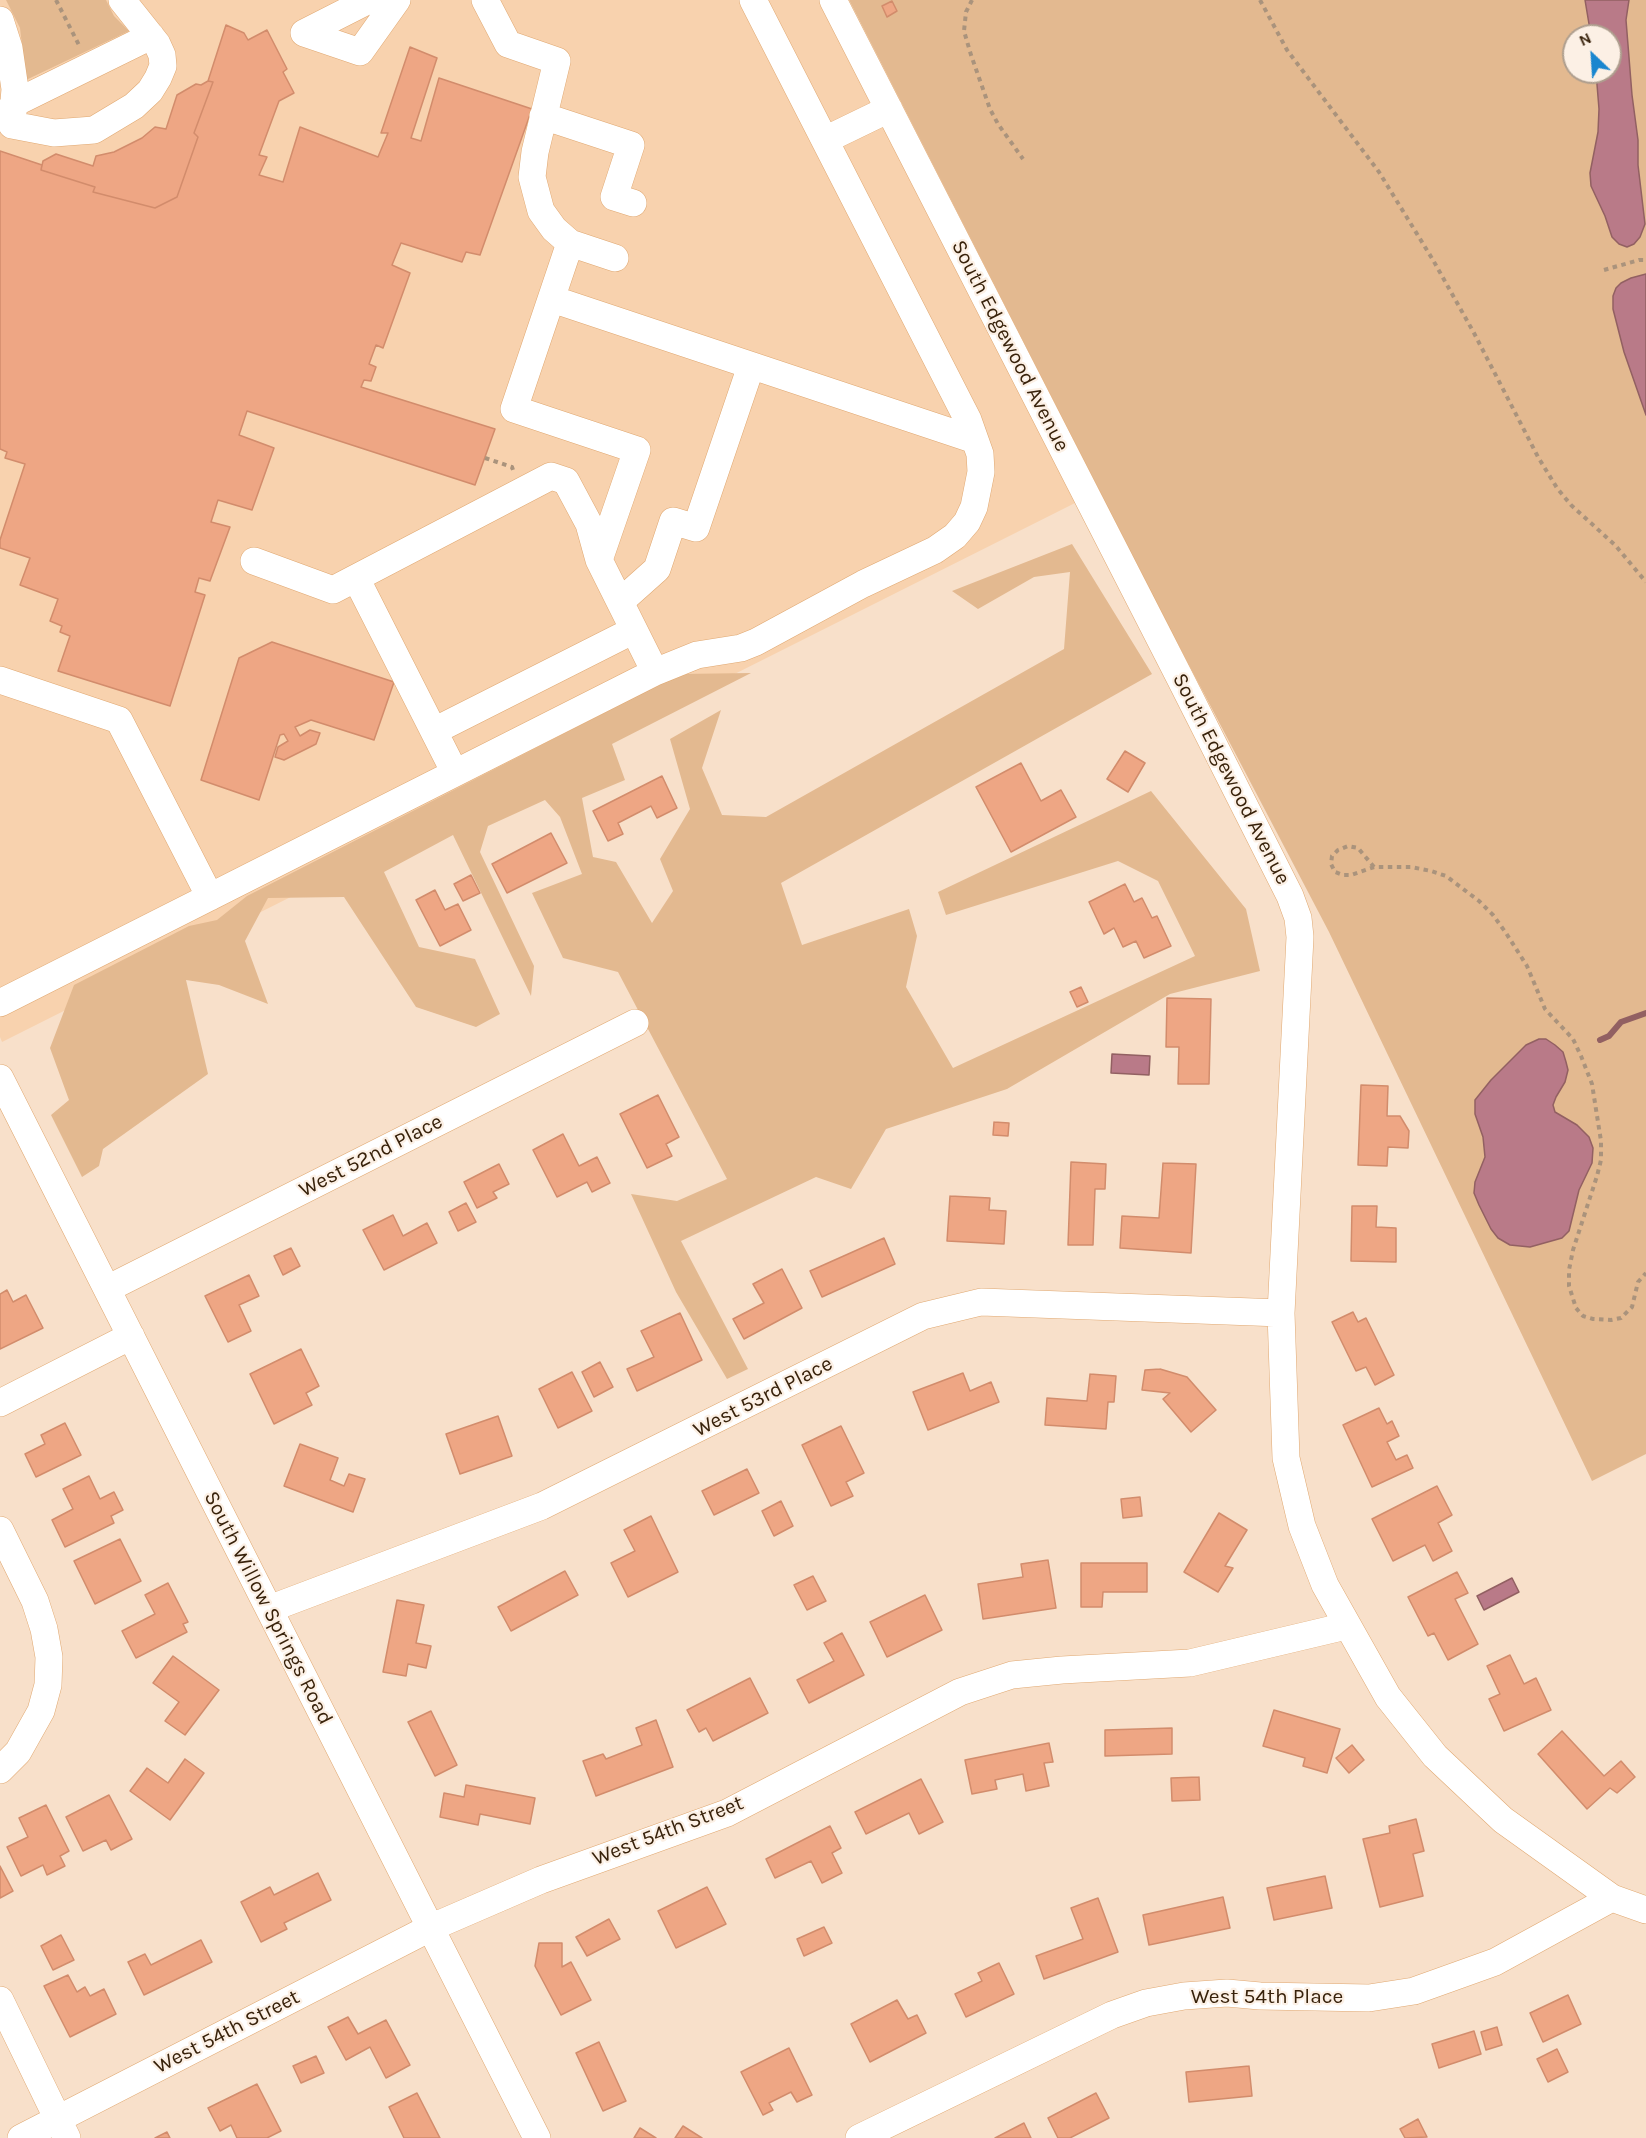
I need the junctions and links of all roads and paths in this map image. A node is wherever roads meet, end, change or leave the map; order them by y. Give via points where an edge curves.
1 (56, 0) edge
2 (122, 0) edge
3 (369, 0) edge
4 (397, 0) edge
5 (485, 0) edge
6 (753, 0) edge
7 (833, 0) edge
8 (972, 0) edge
9 (1260, 0) edge
10 (0, 20) edge
11 (151, 36) junction
12 (90, 66) junction
13 (13, 104) junction
14 (889, 110) junction
15 (543, 116) junction
16 (825, 140) junction
17 (1023, 159) dead end
18 (633, 203) dead end
19 (570, 243) junction
20 (615, 258) dead end
21 (1646, 260) edge
22 (1604, 270) dead end
23 (552, 299) junction
24 (751, 366) junction
25 (975, 440) junction
26 (599, 560) junction
27 (254, 561) dead end
28 (356, 578) junction
29 (1646, 582) edge
30 (620, 602) junction
31 (634, 630) junction
32 (655, 672) junction
33 (0, 680) edge
34 (434, 731) junction
35 (455, 773) junction
36 (1374, 867) junction
37 (210, 897) junction
38 (0, 1003) edge
39 (635, 1023) dead end
40 (0, 1078) edge
41 (1646, 1273) edge
42 (106, 1289) junction
43 (1281, 1313) junction
44 (131, 1336) junction
45 (0, 1403) edge
46 (0, 1530) edge
47 (269, 1609) junction
48 (1346, 1626) junction
49 (0, 1770) edge
50 (1612, 1898) junction
51 (1646, 1910) edge
52 (430, 1928) junction
53 (0, 2000) edge
54 (63, 2129) edge
55 (21, 2138) edge
56 (537, 2138) edge
57 (859, 2138) edge

1 - 12 path
2 - 11 street
3 - 4 street via 304,33 360,52
5 - 15 street via 508,44 557,61
6 - 16 street
7 - 14 street, South Edgewood Avenue
8 - 17 path via 964,31 971,55 990,109
9 - 29 path via 1287,50 1379,172 1433,260 1557,488
10 - 13 street via 9,48 15,89
11 - 12 street
11 - 13 street via 162,55 159,78 134,106 94,130 54,133 12,125
12 - 13 street
14 - 16 street
14 - 43 street, South Edgewood Avenue via 1187,692 1298,918
15 - 18 street via 631,145 614,197
15 - 19 street via 532,177 541,211
16 - 25 street
19 - 20 street
19 - 23 street
21 - 22 path
23 - 24 street
23 - 26 street via 514,409 637,450
24 - 25 street
24 - 30 street via 696,528 673,521 657,569
25 - 32 street via 981,463 979,488 967,522 955,536 756,642 697,655
26 - 28 street via 589,524 566,481 551,476
26 - 30 street
27 - 28 street via 333,590
28 - 34 street
30 - 31 street
31 - 32 street
31 - 34 street
32 - 35 street
33 - 37 street via 119,720
34 - 35 street
35 - 37 street
36 - 36 path via 1358,848 1348,846 1332,856 1335,872 1343,875
36 - 41 path via 1411,867 1446,876 1479,901 1527,966 1545,1009 1573,1039 1581,1056 1592,1084 1601,1141 1601,1160 1573,1250 1569,1286 1583,1316 1621,1318 1632,1306 1638,1282
37 - 38 street
39 - 42 street, West 52nd Place
40 - 42 street, South Willow Springs Road
42 - 44 street, South Willow Springs Road
43 - 47 street, West 53rd Place via 981,1302 923,1316 542,1506
43 - 48 street, South Edgewood Avenue via 1286,1458 1302,1526
44 - 45 street
44 - 47 street, South Willow Springs Road
46 - 49 street via 35,1601 49,1657 48,1685 41,1711 18,1752
47 - 52 street, South Willow Springs Road
48 - 50 street, South Edgewood Avenue via 1388,1697 1435,1756 1503,1820
48 - 52 street, West 54th Street via 1190,1663 1012,1675 960,1692 727,1812 541,1880
50 - 51 street, South Edgewood Avenue
50 - 57 street, West 54th Place via 1495,1962 1414,1991 1369,1998 1227,1993 1146,2003 1112,2015
52 - 54 street, West 54th Street
52 - 56 street, South Willow Springs Road
53 - 54 street
54 - 55 street, West 54th Street

